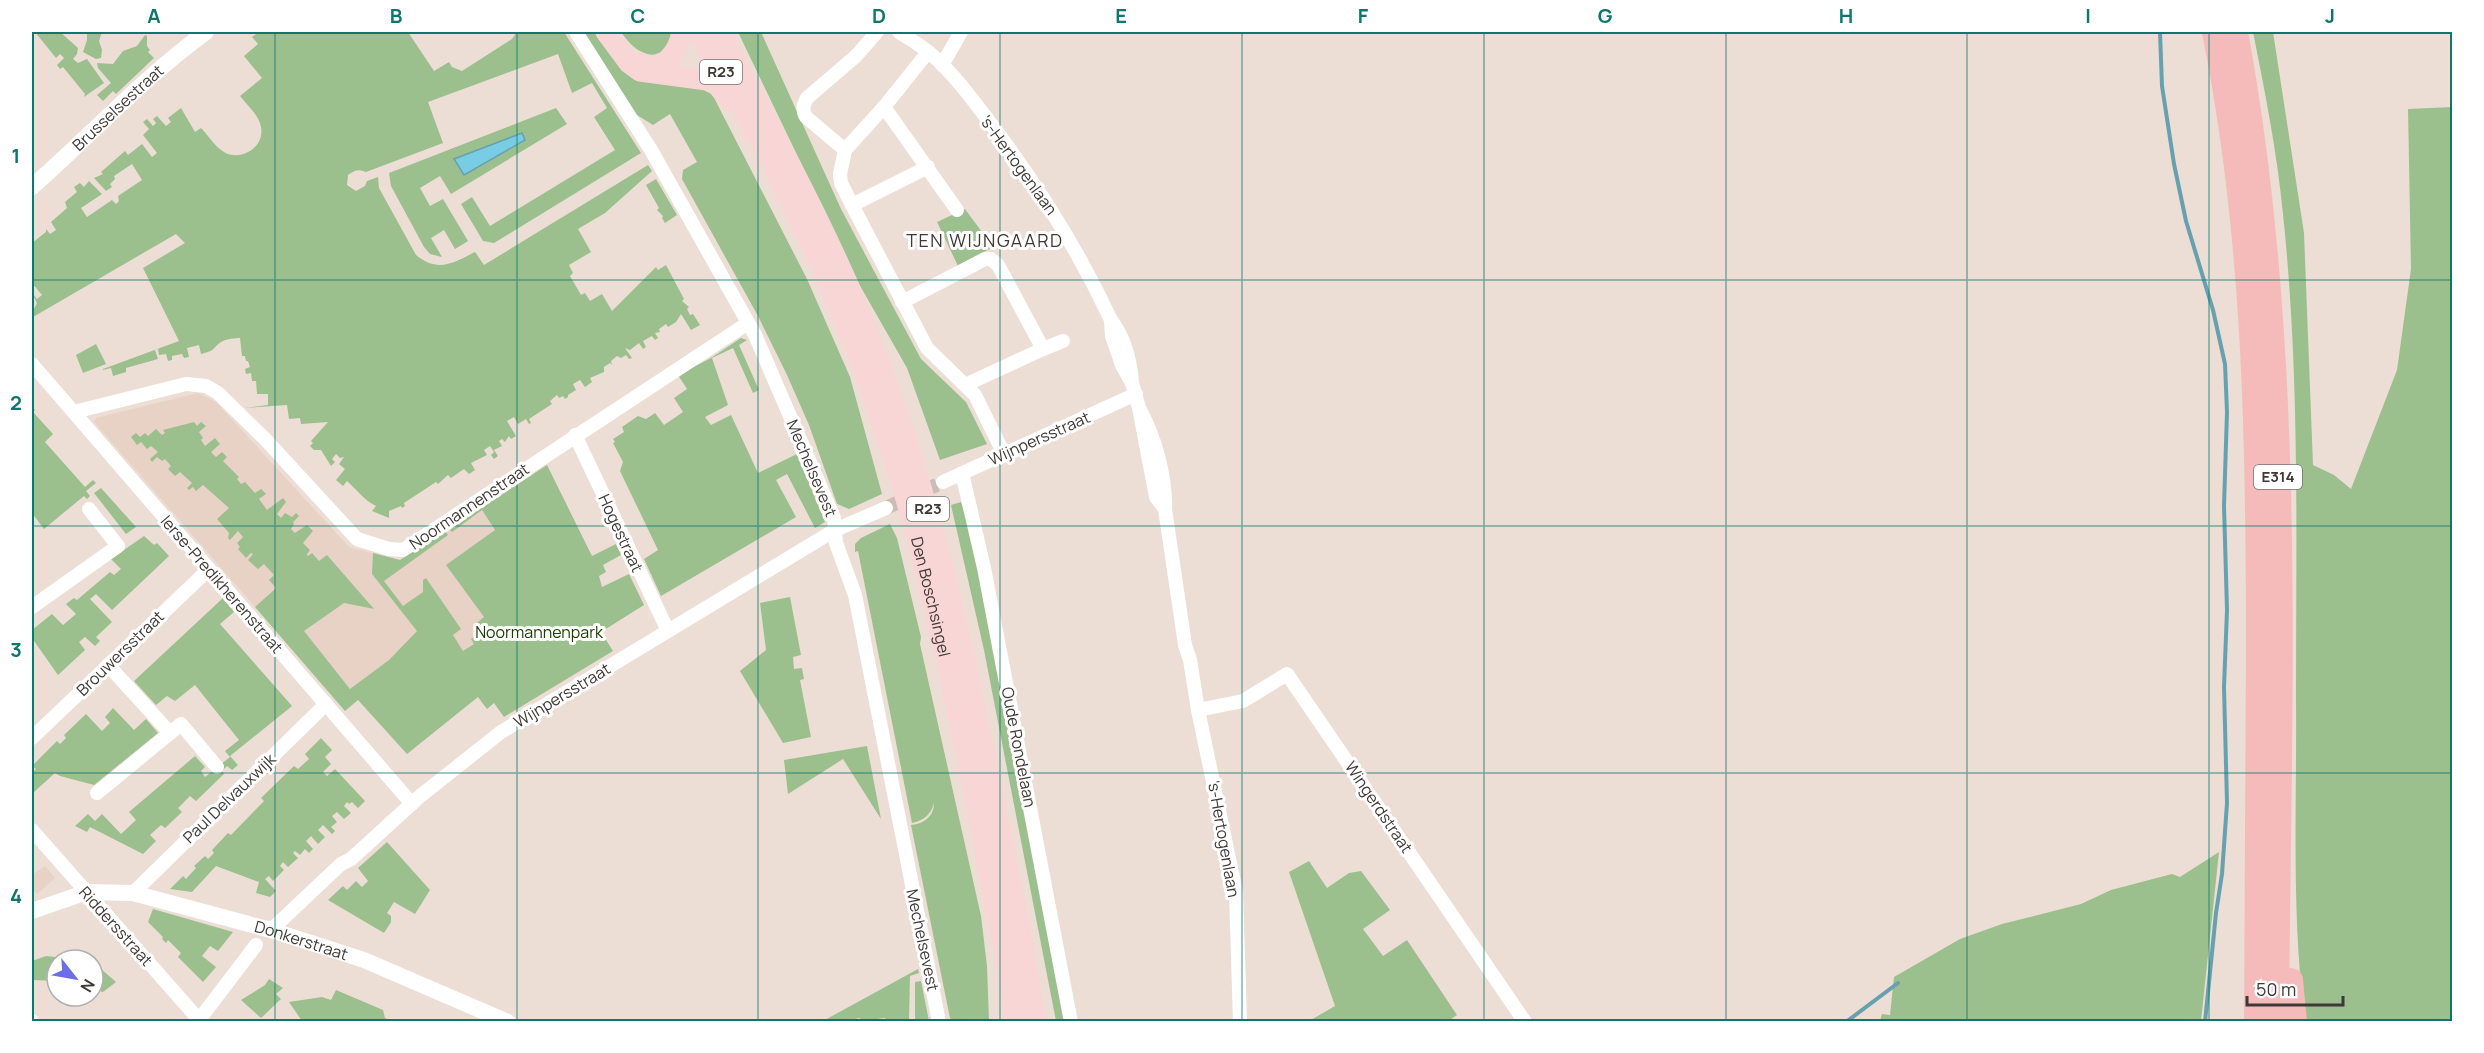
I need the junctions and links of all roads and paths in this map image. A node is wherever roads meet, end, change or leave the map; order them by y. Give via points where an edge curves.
1 (206, 32) edge
2 (576, 32) edge
3 (606, 32) edge
4 (682, 32) edge
5 (698, 32) edge
6 (720, 32) edge
7 (877, 32) edge
8 (899, 32) edge
9 (960, 32) edge
10 (2214, 32) edge
11 (2236, 32) edge
12 (626, 57) junction
13 (934, 57) junction
14 (884, 107) junction
15 (744, 112) junction
16 (845, 150) junction
17 (928, 168) junction
18 (32, 187) edge
19 (852, 205) junction
20 (957, 210) dead end
21 (902, 302) junction
22 (748, 323) junction
23 (1063, 340) dead end
24 (1043, 349) junction
25 (32, 364) edge
26 (964, 385) junction
27 (1134, 387) junction
28 (74, 412) junction
29 (575, 435) junction
30 (1004, 454) junction
31 (962, 472) junction
32 (942, 482) tunnel mouth
33 (885, 507) tunnel mouth
34 (89, 509) dead end
35 (835, 530) junction
36 (209, 569) junction
37 (32, 607) edge
38 (668, 631) junction
39 (108, 665) junction
40 (326, 704) junction
41 (1198, 710) junction
42 (170, 734) junction
43 (32, 738) edge
44 (217, 767) dead end
45 (98, 793) dead end
46 (412, 804) junction
47 (32, 830) edge
48 (87, 892) junction
49 (133, 893) junction
50 (2257, 907) junction
51 (32, 911) edge
52 (2278, 926) junction
53 (271, 930) junction
54 (256, 945) dead end
55 (1011, 988) junction
56 (200, 1021) edge
57 (1031, 1021) edge
58 (508, 1022) edge
59 (939, 1022) edge
60 (1004, 1022) edge
61 (1071, 1022) edge
62 (1240, 1022) edge
63 (1525, 1022) edge
64 (2243, 1022) edge
65 (2256, 1022) edge
66 (2277, 1022) edge
67 (2295, 1022) edge

1 - 18 street, Brusselsestraat
2 - 22 street, Mechelsevest via 651,150
3 - 12 main road
4 - 12 main road via 678,47 667,61 649,65
5 - 15 main road, Den Boschsingel / R23
6 - 57 main road, Den Boschsingel / R23 via 838,264 881,365 916,467 968,671
7 - 16 street via 804,104 806,117
8 - 13 street, 's-Hertogenlaan
9 - 13 street
10 - 50 highway, E314 via 2228,101 2253,361 2258,523
11 - 52 highway, E314 via 2259,176 2274,359 2279,526
12 - 15 main road via 634,68 647,74 713,83
13 - 14 street
13 - 27 street, 's-Hertogenlaan via 991,124 1049,204 1121,333
14 - 16 street
14 - 17 street
15 - 55 main road, Den Boschsingel / R23 via 831,291 864,372 912,522 951,680
16 - 19 street via 841,183
17 - 19 street
17 - 20 street
19 - 21 street
21 - 24 street via 982,260 991,259 1000,267
21 - 26 street via 927,348
22 - 29 street, Noormannenstraat
22 - 35 street, Mechelsevest via 834,518
23 - 24 street
24 - 26 street
25 - 28 street, Ierse-Predikherenstraat
26 - 30 street via 975,395
27 - 30 street, Wijnpersstraat
27 - 41 street, 's-Hertogenlaan via 1156,497 1165,510
28 - 29 street, Noormannenstraat via 186,384 206,386 266,440 357,539 389,549 404,549
28 - 36 street, Ierse-Predikherenstraat
29 - 38 street, Hogestraat
30 - 31 street, Wijnpersstraat
31 - 32 street, Wijnpersstraat
31 - 61 street, Oude Rondelaan
33 - 35 street, Wijnpersstraat
34 - 37 street via 118,546
35 - 38 street, Wijnpersstraat
35 - 59 street, Mechelsevest via 855,595
36 - 39 street, Brouwersstraat
36 - 40 street, Ierse-Predikherenstraat
38 - 46 street, Wijnpersstraat via 501,732
39 - 42 street
39 - 43 street, Brouwersstraat
40 - 46 street, Ierse-Predikherenstraat
40 - 49 street, Paul Delvauxwijk
41 - 62 street, 's-Hertogenlaan via 1236,892
41 - 63 street, Wingerdstraat via 1243,701 1287,674
42 - 44 street via 181,724
42 - 45 street
46 - 53 street, Wijnpersstraat
47 - 48 street, Riddersstraat
48 - 49 street, Donkerstraat
48 - 51 street
48 - 56 street, Riddersstraat
49 - 53 street, Donkerstraat
50 - 64 highway via 2246,932
50 - 65 highway, E314
52 - 66 highway, E314
52 - 67 highway via 2289,957
53 - 58 street, Donkerstraat via 364,960
54 - 56 street
55 - 57 main road, Den Boschsingel / R23
55 - 60 main road via 1004,1005

